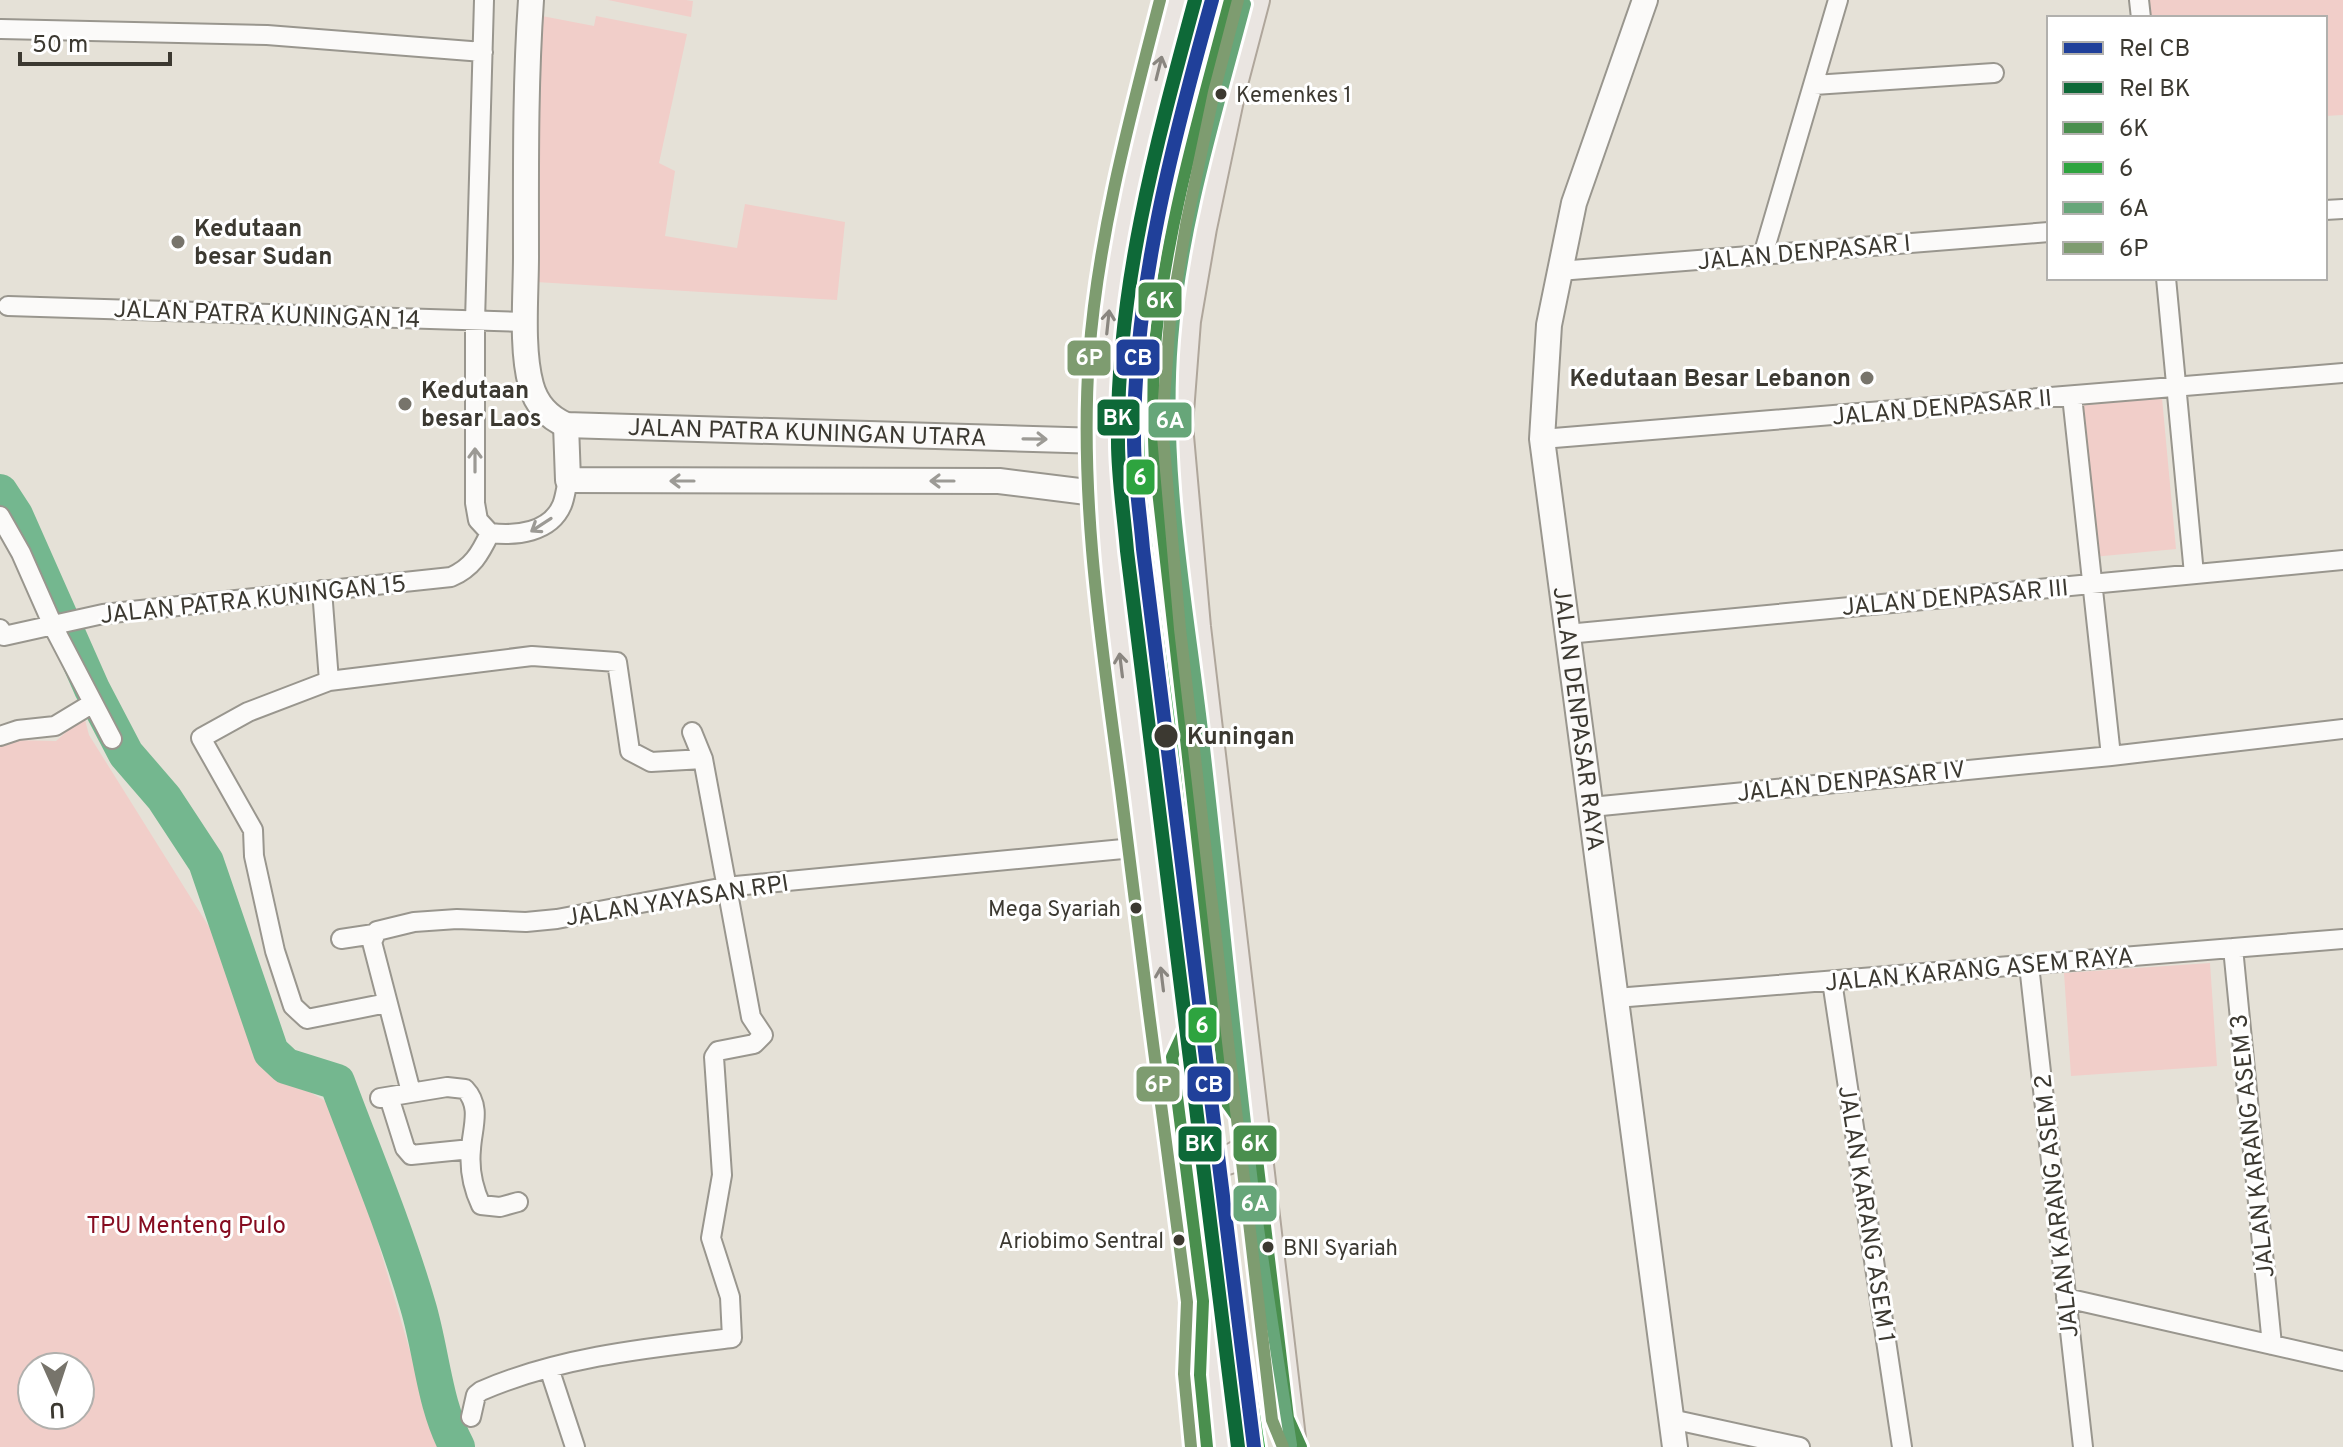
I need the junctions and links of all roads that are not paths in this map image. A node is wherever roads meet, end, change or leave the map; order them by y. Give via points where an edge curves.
1 (484, 0) edge
2 (531, 0) edge
3 (1177, 0) edge
4 (1255, 0) edge
5 (1645, 0) edge
6 (1838, 0) edge
7 (1, 29) edge
8 (483, 52) junction
9 (1994, 73) dead end
10 (1814, 85) junction
11 (2047, 232) edge
12 (1763, 255) junction
13 (1559, 271) junction
14 (2166, 280) edge
15 (8, 306) dead end
16 (476, 316) junction
17 (526, 322) junction
18 (2343, 373) edge
19 (2176, 387) junction
20 (2072, 396) junction
21 (566, 425) junction
22 (1542, 439) junction
23 (1102, 441) junction
24 (568, 480) junction
25 (1103, 494) junction
26 (0, 516) edge
27 (490, 533) junction
28 (2343, 560) edge
29 (2194, 574) junction
30 (2092, 584) junction
31 (322, 590) junction
32 (56, 626) junction
33 (0, 629) edge
34 (1567, 634) junction
35 (329, 681) junction
36 (93, 703) junction
37 (2343, 729) edge
38 (692, 732) dead end
39 (0, 736) edge
40 (112, 739) dead end
41 (2111, 756) junction
42 (703, 759) junction
43 (1591, 807) junction
44 (1144, 847) junction
45 (725, 887) junction
46 (374, 934) junction
47 (341, 939) dead end
48 (2343, 939) edge
49 (2233, 948) junction
50 (2029, 965) junction
51 (1832, 981) junction
52 (1616, 998) junction
53 (387, 1003) junction
54 (411, 1092) junction
55 (1255, 1142) junction
56 (1183, 1143) junction
57 (471, 1149) junction
58 (518, 1202) dead end
59 (2066, 1298) junction
60 (1203, 1301) junction
61 (2272, 1345) junction
62 (2343, 1361) edge
63 (549, 1368) junction
64 (471, 1417) dead end
65 (1288, 1418) junction
66 (1671, 1419) junction
67 (575, 1447) edge
68 (1207, 1447) edge
69 (1232, 1447) edge
70 (1292, 1447) edge
71 (1301, 1447) edge
72 (1675, 1447) edge
73 (1800, 1447) edge
74 (1902, 1447) edge
75 (2083, 1447) edge

1 - 8 street
2 - 17 street via 525,80
23 -> 3 main road via 1105,358 1120,238
4 - 55 main road via 1202,228 1186,321 1178,425
5 - 13 street, JALAN DENPASAR RAYA via 1574,203
6 - 10 street
7 - 8 street via 267,35
8 - 16 street
9 - 10 street
10 - 12 street
11 - 12 street, JALAN DENPASAR I
12 - 13 street, JALAN DENPASAR I
13 - 22 street, JALAN DENPASAR RAYA via 1549,325
14 - 19 street
15 - 16 street, JALAN PATRA KUNINGAN 14
16 - 17 street, JALAN PATRA KUNINGAN 14
27 -> 16 street via 478,520 475,503
17 - 21 street via 531,388 546,413
18 - 19 street, JALAN DENPASAR II
19 - 20 street, JALAN DENPASAR II
19 - 29 street
20 - 22 street, JALAN DENPASAR II
20 - 30 street
21 -> 23 street, JALAN PATRA KUNINGAN UTARA
21 - 24 street
22 - 34 street, JALAN DENPASAR RAYA
23 - 25 main road
25 -> 24 street, JALAN PATRA KUNINGAN UTARA via 999,481
24 -> 27 street via 562,507 549,521 529,532
44 -> 25 main road
26 - 32 street
27 - 31 street, JALAN PATRA KUNINGAN 15 via 478,557 451,577
28 - 29 street, JALAN DENPASAR III
29 - 30 street, JALAN DENPASAR III
30 - 34 street, JALAN DENPASAR III
30 - 41 street
31 - 32 street, JALAN PATRA KUNINGAN 15
31 - 35 street
32 - 33 street, JALAN PATRA KUNINGAN 15 via 4,636
32 - 36 street
34 - 43 street, JALAN DENPASAR RAYA
35 - 42 street via 532,656 617,662 630,751 651,762
35 - 53 street via 248,712 201,738 253,830 275,951 293,1006 307,1019
36 - 39 street via 55,726
36 - 40 street
37 - 41 street, JALAN DENPASAR IV
38 - 42 street
41 - 43 street, JALAN DENPASAR IV
42 - 45 street
43 - 52 street, JALAN DENPASAR RAYA
44 - 45 street, JALAN YAYASAN RPI
56 -> 44 main road
45 - 46 street, JALAN YAYASAN RPI via 557,919 414,922
45 - 63 street via 751,1017 763,1035 754,1044 718,1051 714,1057 722,1175 711,1238 730,1297 732,1338
46 - 47 street, JALAN YAYASAN RPI
46 - 53 street
48 - 49 street, JALAN KARANG ASEM RAYA
49 - 50 street, JALAN KARANG ASEM RAYA
49 - 61 street, JALAN KARANG ASEM 3
50 - 51 street, JALAN KARANG ASEM RAYA
50 - 59 street, JALAN KARANG ASEM 2
51 - 52 street, JALAN KARANG ASEM RAYA
51 - 74 street, JALAN KARANG ASEM 1
52 - 66 street, JALAN DENPASAR RAYA
53 - 54 street
54 - 57 street via 454,1086 469,1092 476,1110
54 - 57 street via 384,1097 411,1155
55 - 56 main road via 1221,1163
55 - 65 main road
56 - 60 main road
57 - 58 street via 472,1180 481,1205
59 - 61 street
59 - 75 street, JALAN KARANG ASEM 2
60 - 68 main road via 1200,1375
60 - 69 main road
61 - 62 street
63 - 64 street via 481,1391
63 - 67 street
65 - 70 main road
65 - 71 main road
66 - 72 street, JALAN DENPASAR RAYA
66 - 73 street

